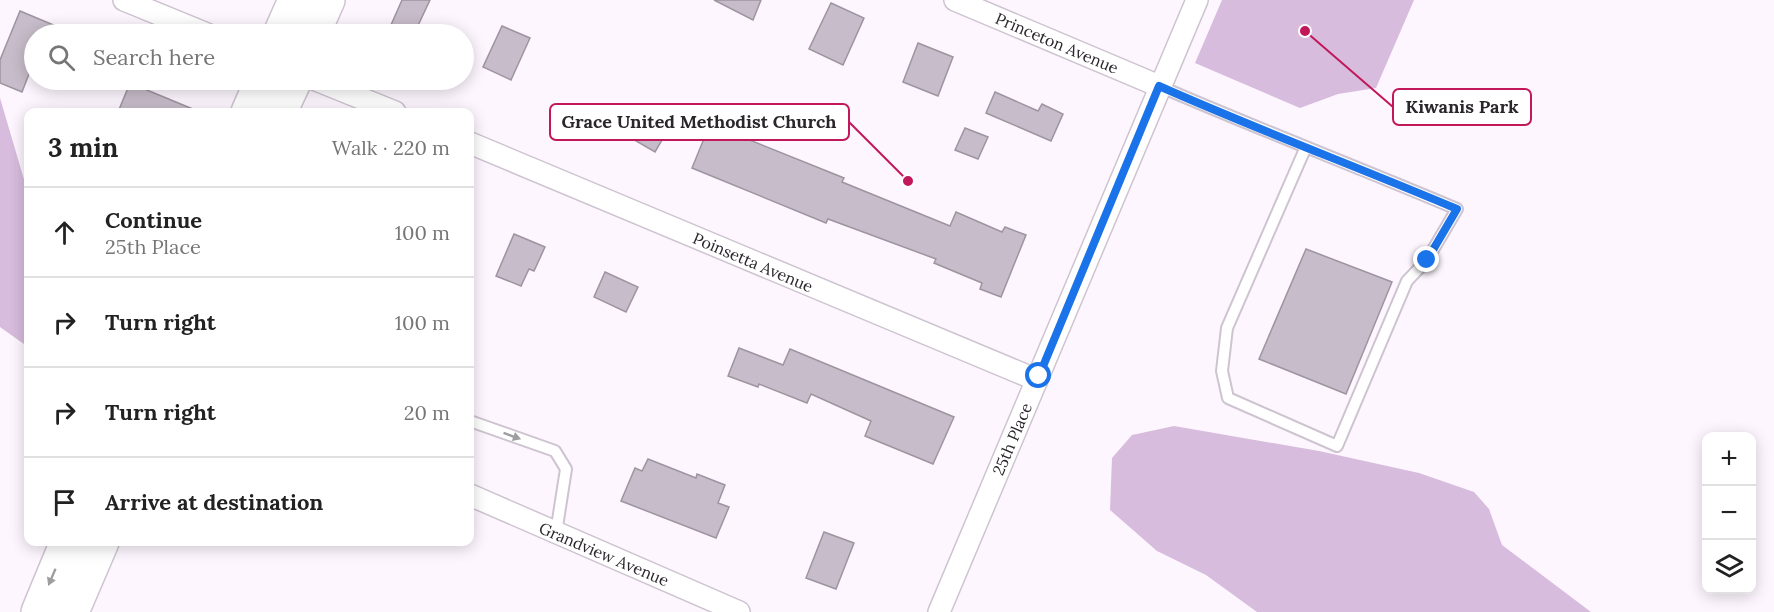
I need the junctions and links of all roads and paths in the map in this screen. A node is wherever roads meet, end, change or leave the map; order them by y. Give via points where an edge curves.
1 (124, 0) edge
2 (295, 0) edge
3 (328, 0) edge
4 (955, 0) edge
5 (1197, 0) edge
6 (183, 24) edge
7 (284, 24) edge
8 (317, 24) edge
9 (1159, 86) junction
10 (258, 90) edge
11 (275, 90) edge
12 (290, 90) edge
13 (341, 90) edge
14 (250, 108) edge
15 (267, 108) edge
16 (282, 108) edge
17 (385, 108) edge
18 (474, 145) edge
19 (1305, 149) junction
20 (1037, 380) junction
21 (474, 422) edge
22 (474, 497) edge
23 (556, 533) junction
24 (65, 546) edge
25 (100, 546) edge
26 (38, 612) edge
27 (72, 612) edge
28 (740, 612) edge
29 (939, 612) edge

1 - 6 street
2 - 7 main road
3 - 8 main road
4 - 9 street, Princeton Avenue
5 - 9 street, 25th Place
9 - 19 lane
9 - 20 street, 25th Place
10 - 14 main road
11 - 15 main road
12 - 16 main road
13 - 17 street
18 - 20 street, Poinsetta Avenue
19 - 19 lane via 1333,156 1457,209 1427,260 1407,281 1337,446 1228,398 1222,371 1227,328
20 - 29 street, 25th Place
21 -> 23 lane via 555,451 566,470
22 - 23 street, Grandview Avenue
23 - 28 street, Grandview Avenue
24 -> 26 main road
25 - 27 main road

